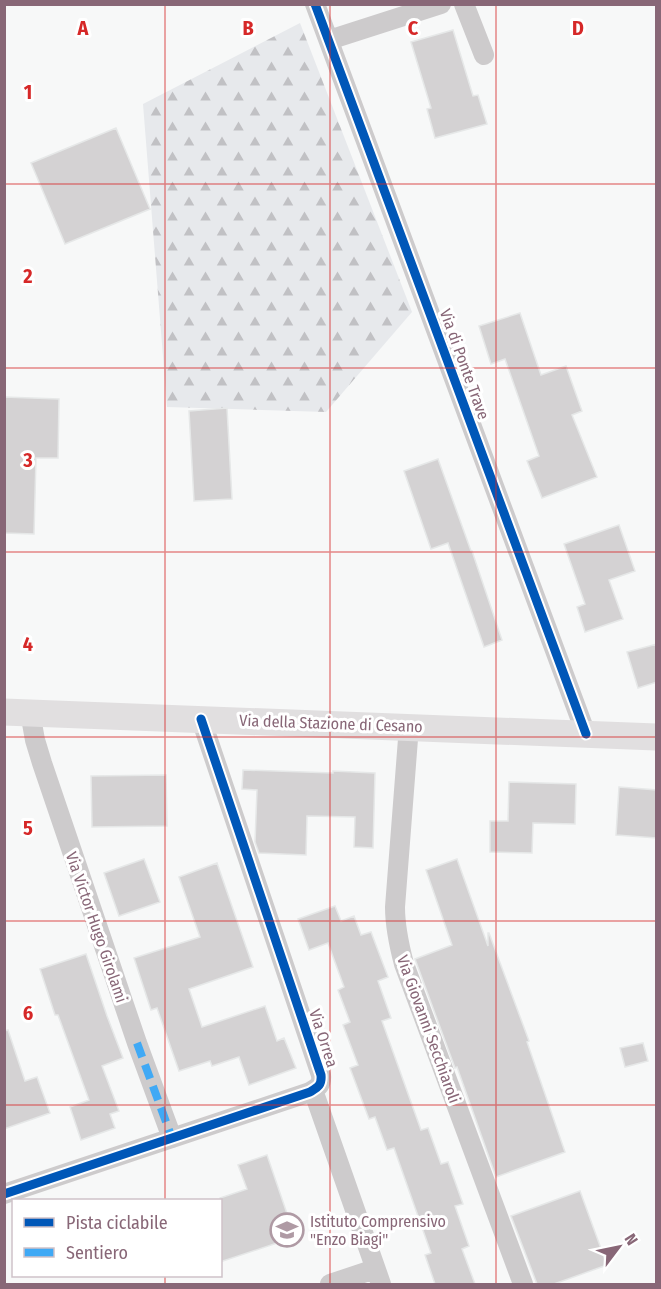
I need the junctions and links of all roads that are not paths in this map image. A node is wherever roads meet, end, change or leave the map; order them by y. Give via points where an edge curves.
1 (315, 4) edge
2 (441, 4) edge
3 (464, 4) edge
4 (329, 40) junction
5 (484, 55) dead end
6 (17, 712) edge
7 (201, 719) junction
8 (409, 726) junction
9 (586, 734) junction
10 (657, 737) edge
11 (313, 1090) junction
12 (172, 1138) junction
13 (4, 1194) edge
14 (378, 1277) edge
15 (330, 1284) edge
16 (524, 1284) edge

1 - 4 street, Via di Ponte Trave
2 - 4 street
3 - 5 street
4 - 9 street, Via di Ponte Trave
6 - 7 street, Via della Stazione di Cesano
6 - 12 street, Via Victor Hugo Girolami via 42,763
7 - 8 street, Via della Stazione di Cesano
7 - 11 street, Via Orrea via 321,1075 320,1084
8 - 9 street, Via della Stazione di Cesano
8 - 16 street, Via Giovanni Secchiaroli via 395,907 399,945
9 - 10 street, Via della Stazione di Cesano
11 - 12 street, Via Orrea
11 - 14 street
12 - 13 street, Via Orrea
14 - 15 street

